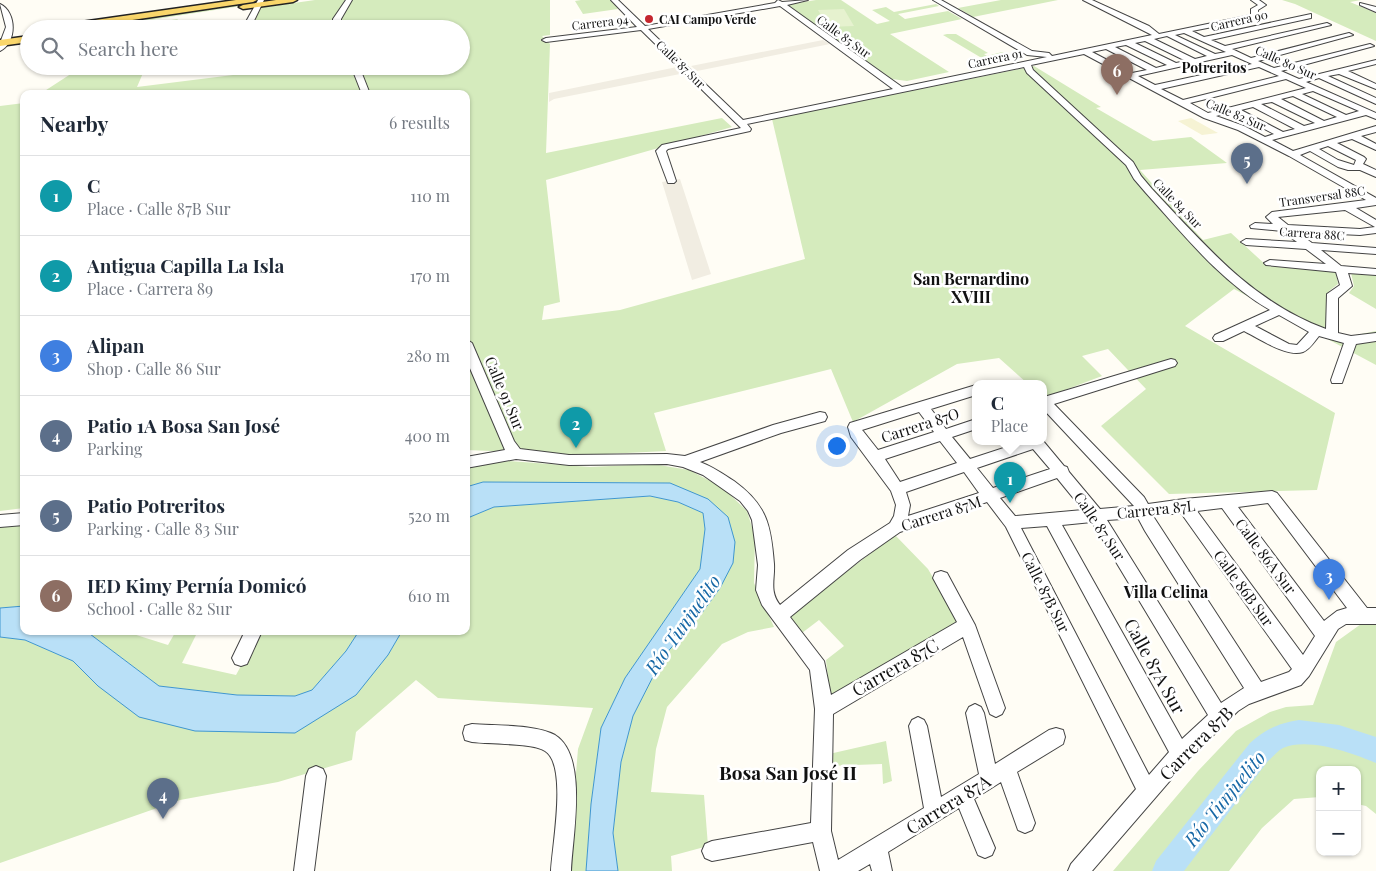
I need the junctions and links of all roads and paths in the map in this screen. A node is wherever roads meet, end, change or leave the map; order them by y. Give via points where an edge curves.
1 (293, 0) edge
2 (350, 0) edge
3 (614, 0) edge
4 (805, 0) edge
5 (936, 0) edge
6 (1086, 0) edge
7 (1254, 0) edge
8 (257, 2) edge
9 (778, 2) edge
10 (1362, 4) dead end
11 (0, 6) edge
12 (1376, 10) edge
13 (1308, 16) dead end
14 (121, 20) edge
15 (150, 20) edge
16 (250, 20) edge
17 (337, 20) edge
18 (1327, 25) dead end
19 (1259, 27) junction
20 (643, 28) junction
21 (1146, 28) junction
22 (1182, 32) junction
23 (1168, 34) junction
24 (20, 35) edge
25 (1349, 35) dead end
26 (1158, 36) junction
27 (1281, 36) junction
28 (1147, 39) junction
29 (1205, 39) junction
30 (20, 40) edge
31 (546, 40) dead end
32 (2, 41) edge
33 (1128, 43) junction
34 (1306, 46) junction
35 (1370, 46) dead end
36 (1108, 47) junction
37 (1226, 48) junction
38 (1084, 51) junction
39 (1235, 52) junction
40 (1030, 53) junction
41 (1065, 56) junction
42 (1330, 56) junction
43 (1215, 57) junction
44 (1251, 60) junction
45 (1195, 62) junction
46 (1376, 62) edge
47 (1030, 63) junction
48 (1260, 64) junction
49 (1175, 66) junction
50 (1360, 66) junction
51 (1274, 70) junction
52 (1156, 71) junction
53 (1340, 71) junction
54 (1376, 73) edge
55 (359, 75) edge
56 (1130, 76) junction
57 (1287, 76) junction
58 (1320, 76) junction
59 (1299, 81) junction
60 (1376, 87) edge
61 (1153, 88) junction
62 (1314, 88) junction
63 (899, 89) junction
64 (364, 90) edge
65 (1294, 94) junction
66 (1274, 99) junction
67 (1376, 101) edge
68 (1182, 102) junction
69 (1254, 104) junction
70 (1356, 107) junction
71 (1234, 110) junction
72 (1366, 112) junction
73 (1207, 116) junction
74 (1376, 116) edge
75 (1345, 118) junction
76 (1258, 123) junction
77 (1323, 124) junction
78 (744, 126) junction
79 (1241, 128) junction
80 (1303, 129) junction
81 (1375, 131) edge
82 (1282, 135) junction
83 (1353, 136) junction
84 (1264, 140) junction
85 (1329, 143) junction
86 (1311, 148) junction
87 (1376, 148) edge
88 (1292, 154) junction
89 (1360, 163) junction
90 (1376, 174) edge
91 (671, 181) dead end
92 (1376, 202) edge
93 (1347, 207) junction
94 (1324, 210) junction
95 (1376, 224) edge
96 (1255, 226) dead end
97 (1286, 229) junction
98 (1376, 230) edge
99 (1360, 232) junction
100 (1246, 242) dead end
101 (1311, 248) junction
102 (1376, 250) edge
103 (1270, 263) dead end
104 (1340, 270) junction
105 (1376, 272) edge
106 (1278, 311) junction
107 (1244, 326) junction
108 (1317, 331) junction
109 (1332, 336) junction
110 (1376, 337) edge
111 (1219, 338) dead end
112 (1351, 340) junction
113 (470, 353) edge
114 (1172, 363) dead end
115 (1337, 380) dead end
116 (972, 391) edge
117 (1047, 401) edge
118 (1047, 405) edge
119 (921, 406) junction
120 (820, 417) dead end
121 (972, 425) edge
122 (942, 434) junction
123 (1027, 445) edge
124 (1039, 445) edge
125 (516, 454) junction
126 (874, 456) junction
127 (470, 462) edge
128 (685, 462) junction
129 (967, 466) junction
130 (1062, 471) junction
131 (897, 489) junction
132 (991, 496) junction
133 (1226, 501) junction
134 (1184, 506) junction
135 (1143, 512) junction
136 (1096, 514) junction
137 (20, 519) edge
138 (1051, 519) junction
139 (0, 521) edge
140 (1011, 523) junction
141 (895, 527) junction
142 (941, 578) dead end
143 (1369, 615) edge
144 (778, 616) junction
145 (967, 625) junction
146 (1324, 634) junction
147 (252, 635) edge
148 (241, 658) dead end
149 (1303, 670) junction
150 (1257, 692) junction
151 (996, 708) dead end
152 (824, 709) junction
153 (975, 713) dead end
154 (1219, 717) junction
155 (918, 726) dead end
156 (472, 733) dead end
157 (1056, 737) dead end
158 (1180, 754) junction
159 (1006, 768) junction
160 (316, 776) dead end
161 (989, 778) junction
162 (1148, 792) junction
163 (963, 795) junction
164 (934, 811) junction
165 (1025, 823) dead end
166 (821, 831) junction
167 (985, 848) dead end
168 (876, 849) junction
169 (712, 851) dead end
170 (304, 871) edge
171 (561, 871) edge
172 (830, 871) edge
173 (839, 871) edge
174 (882, 871) edge
175 (1078, 871) edge

1 - 8 main road
2 - 17 street
3 - 20 street, Calle 87 Sur
4 - 9 street, Carrera 94
5 - 40 street
6 - 21 street
7 - 22 street, Carrera 91 via 1263,5 1254,9 1255,16
8 - 14 main road
8 - 15 main road
8 - 16 street
9 - 20 street, Carrera 94
9 - 63 street, Calle 85 Sur
10 - 12 street
11 - 32 street via 9,17
13 - 19 street, Carrera 90
18 - 27 street
19 - 27 street
19 - 29 street, Carrera 90
20 - 31 street, Carrera 94
20 - 78 street, Calle 87 Sur
21 - 22 street
21 - 26 street
22 - 23 street, Carrera 91
22 - 29 street, Calle 80 Sur
23 - 26 street, Carrera 91
23 - 43 street
24 - 32 main road
25 - 34 street
26 - 28 street, Carrera 91
27 - 34 street
27 - 37 street
28 - 33 street, Carrera 91
28 - 45 street
29 - 37 street, Calle 80 Sur
30 - 32 main road
33 - 36 street, Carrera 91
33 - 49 street
34 - 42 street
34 - 44 street
35 - 42 street
36 - 38 street, Carrera 91
36 - 52 street
37 - 39 street, Calle 80 Sur
38 - 41 street, Carrera 91
38 - 56 street, Calle 82 Sur
39 - 43 street
39 - 44 street, Calle 80 Sur
40 - 41 street
40 - 47 street, Calle 84 Sur
41 - 47 street, Carrera 91
42 - 51 street
43 - 45 street
44 - 48 street, Calle 80 Sur
45 - 49 street
46 - 50 street
47 - 63 street, Carrera 91
47 - 106 street, Calle 84 Sur via 1030,71 1130,164 1148,191 1225,272
48 - 51 street, Calle 80 Sur
48 - 61 street
49 - 52 street
50 - 53 street
50 - 54 street
51 - 57 street, Calle 80 Sur
52 - 56 street
53 - 58 street
53 - 60 street
55 - 64 street
56 - 61 street, Calle 82 Sur
57 - 59 street, Calle 80 Sur
57 - 68 street
58 - 59 street
58 - 67 street
59 - 62 street, Calle 80 Sur
61 - 68 street, Calle 82 Sur
62 - 65 street
62 - 70 street, Calle 80 Sur
63 - 78 street, Carrera 91
65 - 66 street
65 - 75 street
66 - 69 street
66 - 77 street
67 - 70 street
68 - 73 street, Calle 82 Sur
69 - 71 street
69 - 80 street
70 - 72 street, Calle 80 Sur
71 - 73 street
71 - 76 street
72 - 74 street, Calle 80 Sur
72 - 75 street
73 - 79 street, Calle 82 Sur
75 - 77 street
76 - 79 street
76 - 82 street
77 - 80 street
78 - 91 street, Carrera 91 via 665,147 661,151
79 - 84 street, Calle 82 Sur
80 - 82 street
81 - 83 street
82 - 84 street
83 - 85 street
83 - 87 street
84 - 88 street, Calle 82 Sur
85 - 86 street
85 - 89 street
86 - 88 street
86 - 89 street via 1352,168
88 - 92 street, Calle 82 Sur
89 - 90 street
92 - 93 street, Transversal 88C
93 - 94 street, Transversal 88C
93 - 95 street
94 - 97 street, Transversal 88C via 1286,212 1271,218
94 - 99 street
96 - 97 street
97 - 99 street
97 - 101 street
98 - 99 street
100 - 101 street, Carrera 88C
101 - 102 street, Carrera 88C
101 - 104 street
103 - 104 street
104 - 105 street
104 - 109 street via 1346,286 1333,294
106 - 107 street
106 - 108 street, Calle 84 Sur
107 - 108 street via 1293,349 1300,349
107 - 111 street
108 - 109 street, Calle 84 Sur
109 - 112 street, Calle 84 Sur
110 - 112 street, Calle 84 Sur
112 - 115 street
113 - 125 street, Calle 91 Sur via 508,444
114 - 117 street
116 - 119 street
118 - 135 street via 1139,500
119 - 122 street, Calle 87B Sur
119 - 126 street via 855,427
120 - 128 street
121 - 122 street, Carrera 87O
122 - 126 street, Carrera 87O
122 - 129 street, Calle 87B Sur
123 - 129 street
124 - 130 street, Calle 87 Sur
125 - 127 street
125 - 128 street via 569,460 667,458
126 - 131 street
128 - 144 street via 727,482 754,507 764,539 764,590
129 - 131 street
129 - 132 street, Calle 87B Sur
130 - 132 street, Carrera 87M
130 - 136 street, Calle 87 Sur
131 - 141 street via 903,512
132 - 140 street, Calle 87B Sur
132 - 141 street, Carrera 87M
133 - 134 street, Carrera 87L
133 - 143 street, Carrera 87L via 1272,497
133 - 146 street, Calle 86A Sur
134 - 135 street, Carrera 87L
134 - 149 street, Calle 86B Sur
135 - 136 street, Carrera 87L
135 - 150 street
136 - 138 street, Carrera 87L
136 - 154 street, Calle 87 Sur
137 - 139 street
138 - 140 street, Carrera 87L
138 - 158 street, Calle 87A Sur
140 - 162 street, Calle 87B Sur
141 - 144 street, Carrera 87M via 854,555
142 - 145 street
143 - 146 street, Carrera 87B via 1343,616
144 - 152 street via 818,667
145 - 151 street
145 - 152 street, Carrera 87C
146 - 149 street, Carrera 87B
147 - 148 street
149 - 150 street, Carrera 87B via 1290,681
150 - 154 street, Carrera 87B via 1232,705
152 - 166 street
153 - 161 street
154 - 158 street, Carrera 87B
155 - 164 street
156 - 171 street via 549,742 558,752 568,784
157 - 159 street, Carrera 87A
158 - 162 street, Carrera 87B
159 - 161 street, Carrera 87A
159 - 165 street
160 - 170 street
161 - 163 street, Carrera 87A
162 - 175 street, Carrera 87B
163 - 164 street, Carrera 87A
163 - 167 street
164 - 168 street, Carrera 87A
166 - 169 street
166 - 172 street
168 - 173 street, Carrera 87A
168 - 174 street

